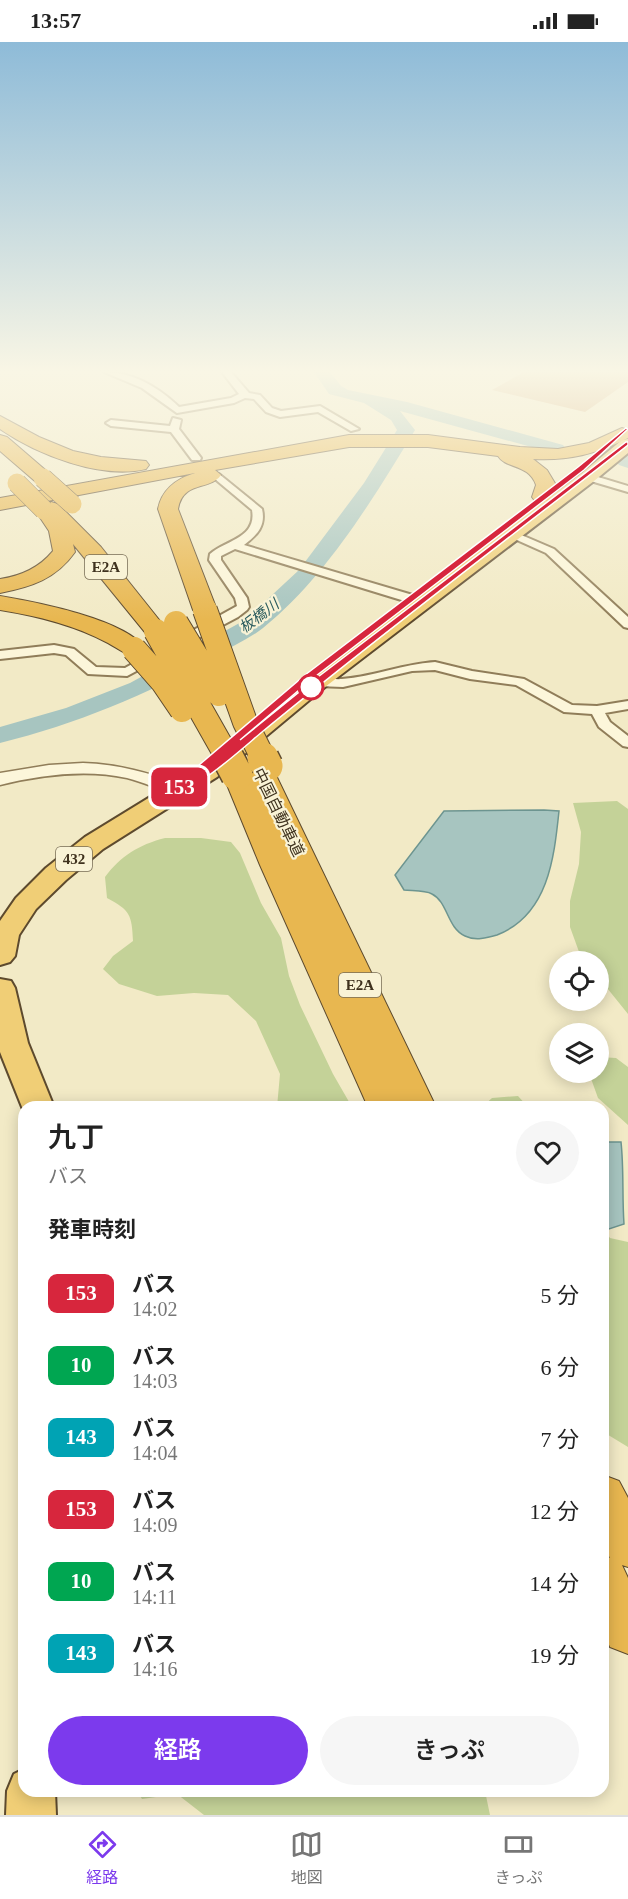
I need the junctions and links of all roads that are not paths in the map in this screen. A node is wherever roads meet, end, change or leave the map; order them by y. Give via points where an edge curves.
1 (10, 455) edge
2 (62, 455) edge
3 (194, 455) edge
4 (280, 455) edge
5 (507, 455) edge
6 (513, 455) edge
7 (605, 455) edge
8 (196, 458) dead end
9 (261, 459) junction
10 (0, 460) edge
11 (0, 466) edge
12 (585, 472) junction
13 (219, 477) dead end
14 (28, 481) junction
15 (628, 489) edge
16 (542, 497) junction
17 (0, 504) edge
18 (56, 507) junction
19 (0, 510) edge
20 (512, 534) junction
21 (236, 546) junction
22 (129, 563) dead end
23 (0, 586) edge
24 (412, 598) junction
25 (0, 603) edge
26 (628, 624) edge
27 (0, 655) edge
28 (317, 682) junction
29 (628, 705) edge
30 (597, 710) junction
31 (628, 743) edge
32 (247, 772) junction
33 (0, 778) edge
34 (176, 789) junction
35 (289, 864) junction
36 (0, 956) edge
37 (0, 988) edge
38 (6, 1045) edge
39 (35, 1101) edge
40 (384, 1101) edge
41 (415, 1101) edge
42 (609, 1507) edge
43 (628, 1546) edge
44 (609, 1591) edge
45 (628, 1631) edge
46 (30, 1797) edge
47 (31, 1815) edge

1 - 14 highway, 中国自動車道 / E2A
2 - 9 highway via 91,462 155,465
3 - 8 street
4 - 9 highway
5 - 16 highway via 542,475 546,485
6 - 12 highway
7 - 12 highway, 432
9 - 17 highway
9 - 19 highway
9 - 32 highway, bridge via 197,479 178,489 168,502 170,518 244,722
10 - 14 highway, 中国自動車道 / E2A
11 - 14 highway
12 - 15 street
12 - 16 highway, 432
12 - 20 highway, 432
13 - 21 street via 257,509 260,516 258,525
14 - 18 highway, bridge
14 - 18 highway, 中国自動車道 / E2A, bridge
16 - 24 highway, 432
18 - 22 highway, 中国自動車道 / E2A
18 - 23 highway via 64,552 42,574
18 - 32 highway, 中国自動車道 / E2A, bridge via 93,552 165,620 212,727
20 - 26 street via 550,551
20 - 28 highway, 432
21 - 24 street
21 - 27 street via 216,554 215,560 243,607 128,672 93,671 70,652 54,649
24 - 34 highway, 432 via 309,677
25 - 32 highway, bridge via 72,618 117,637 134,649
28 - 30 street via 343,683 412,667 435,666 519,682 569,709
28 - 34 highway, 432 via 208,772
29 - 30 street
30 - 31 street via 604,724
32 - 35 highway
32 - 35 highway via 294,832
33 - 34 street via 68,768 132,774
34 - 36 highway, 432 via 94,843 56,874 26,904 5,935
35 - 40 highway, 中国自動車道 / E2A
35 - 41 highway, 中国自動車道 / E2A
37 - 38 highway
38 - 39 highway
42 - 43 highway
44 - 45 highway
46 - 47 highway

